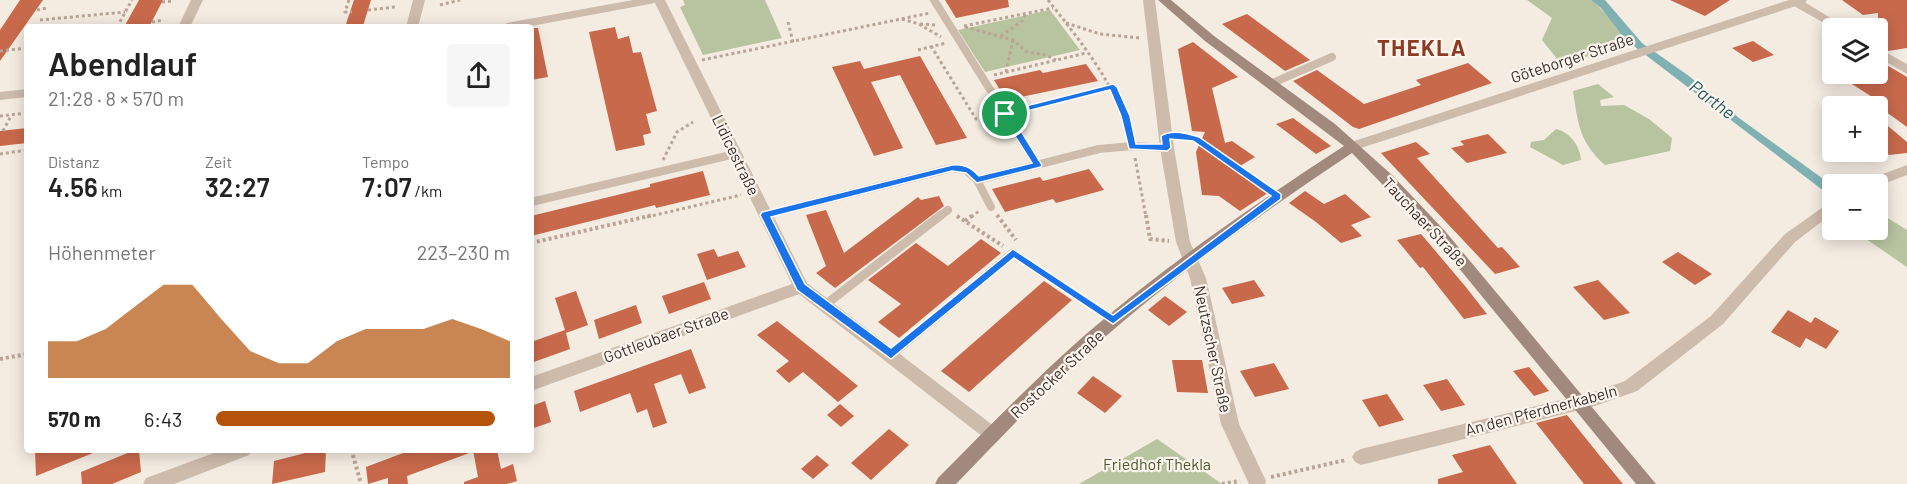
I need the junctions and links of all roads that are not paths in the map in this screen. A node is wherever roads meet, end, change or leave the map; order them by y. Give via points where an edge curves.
1 (197, 0) edge
2 (419, 0) edge
3 (652, 0) edge
4 (659, 0) edge
5 (934, 0) edge
6 (1149, 0) edge
7 (1164, 0) edge
8 (1798, 1) edge
9 (1825, 18) edge
10 (185, 24) edge
11 (413, 24) edge
12 (523, 24) edge
13 (1332, 57) dead end
14 (1888, 58) edge
15 (1907, 70) edge
16 (1270, 84) junction
17 (24, 93) edge
18 (0, 96) edge
19 (1166, 142) junction
20 (1353, 147) junction
21 (735, 154) junction
22 (1037, 165) junction
23 (1907, 170) edge
24 (1888, 177) edge
25 (977, 180) junction
26 (534, 201) edge
27 (991, 207) road end
28 (948, 210) road end
29 (1822, 213) edge
30 (765, 215) junction
31 (1017, 250) road end
32 (1191, 260) junction
33 (801, 287) junction
34 (825, 305) junction
35 (891, 354) junction
36 (534, 383) edge
37 (1579, 401) junction
38 (993, 435) junction
39 (235, 453) edge
40 (1362, 457) road end
41 (1257, 481) dead end
42 (152, 484) edge
43 (944, 484) edge
44 (1647, 484) edge

1 - 10 street
2 - 11 street
3 - 12 street
4 - 21 street, Lidicestraße
5 - 22 lane
6 - 19 street, Neutzscher Straße
7 - 16 main road, Tauchaer Straße
8 - 9 street
8 - 20 street, Göteborger Straße
13 - 16 lane
14 - 15 street
16 - 20 main road, Tauchaer Straße
17 - 18 street
19 - 22 lane via 1099,149
19 - 32 street, Neutzscher Straße via 1183,242
20 - 32 main road, Rostocker Straße
20 - 37 main road, Tauchaer Straße via 1440,234
21 - 26 lane
21 - 30 street, Lidicestraße
22 - 25 lane
23 - 24 street
25 - 27 lane
25 - 30 lane via 969,171 952,168
28 - 34 lane
29 - 37 street, An den Pferdnerkabeln via 1790,238 1717,320 1631,386
30 - 33 street, Lidicestraße
31 - 35 lane
32 - 38 main road, Rostocker Straße via 1113,320
32 - 41 street, Neutzscher Straße via 1230,424
33 - 34 street, Lidicestraße
33 - 36 street, Gottleubaer Straße
34 - 35 street, Lidicestraße
35 - 38 street, Lidicestraße
37 - 40 street, An den Pferdnerkabeln
37 - 44 main road, Tauchaer Straße
38 - 43 main road, Rostocker Straße
39 - 42 street

